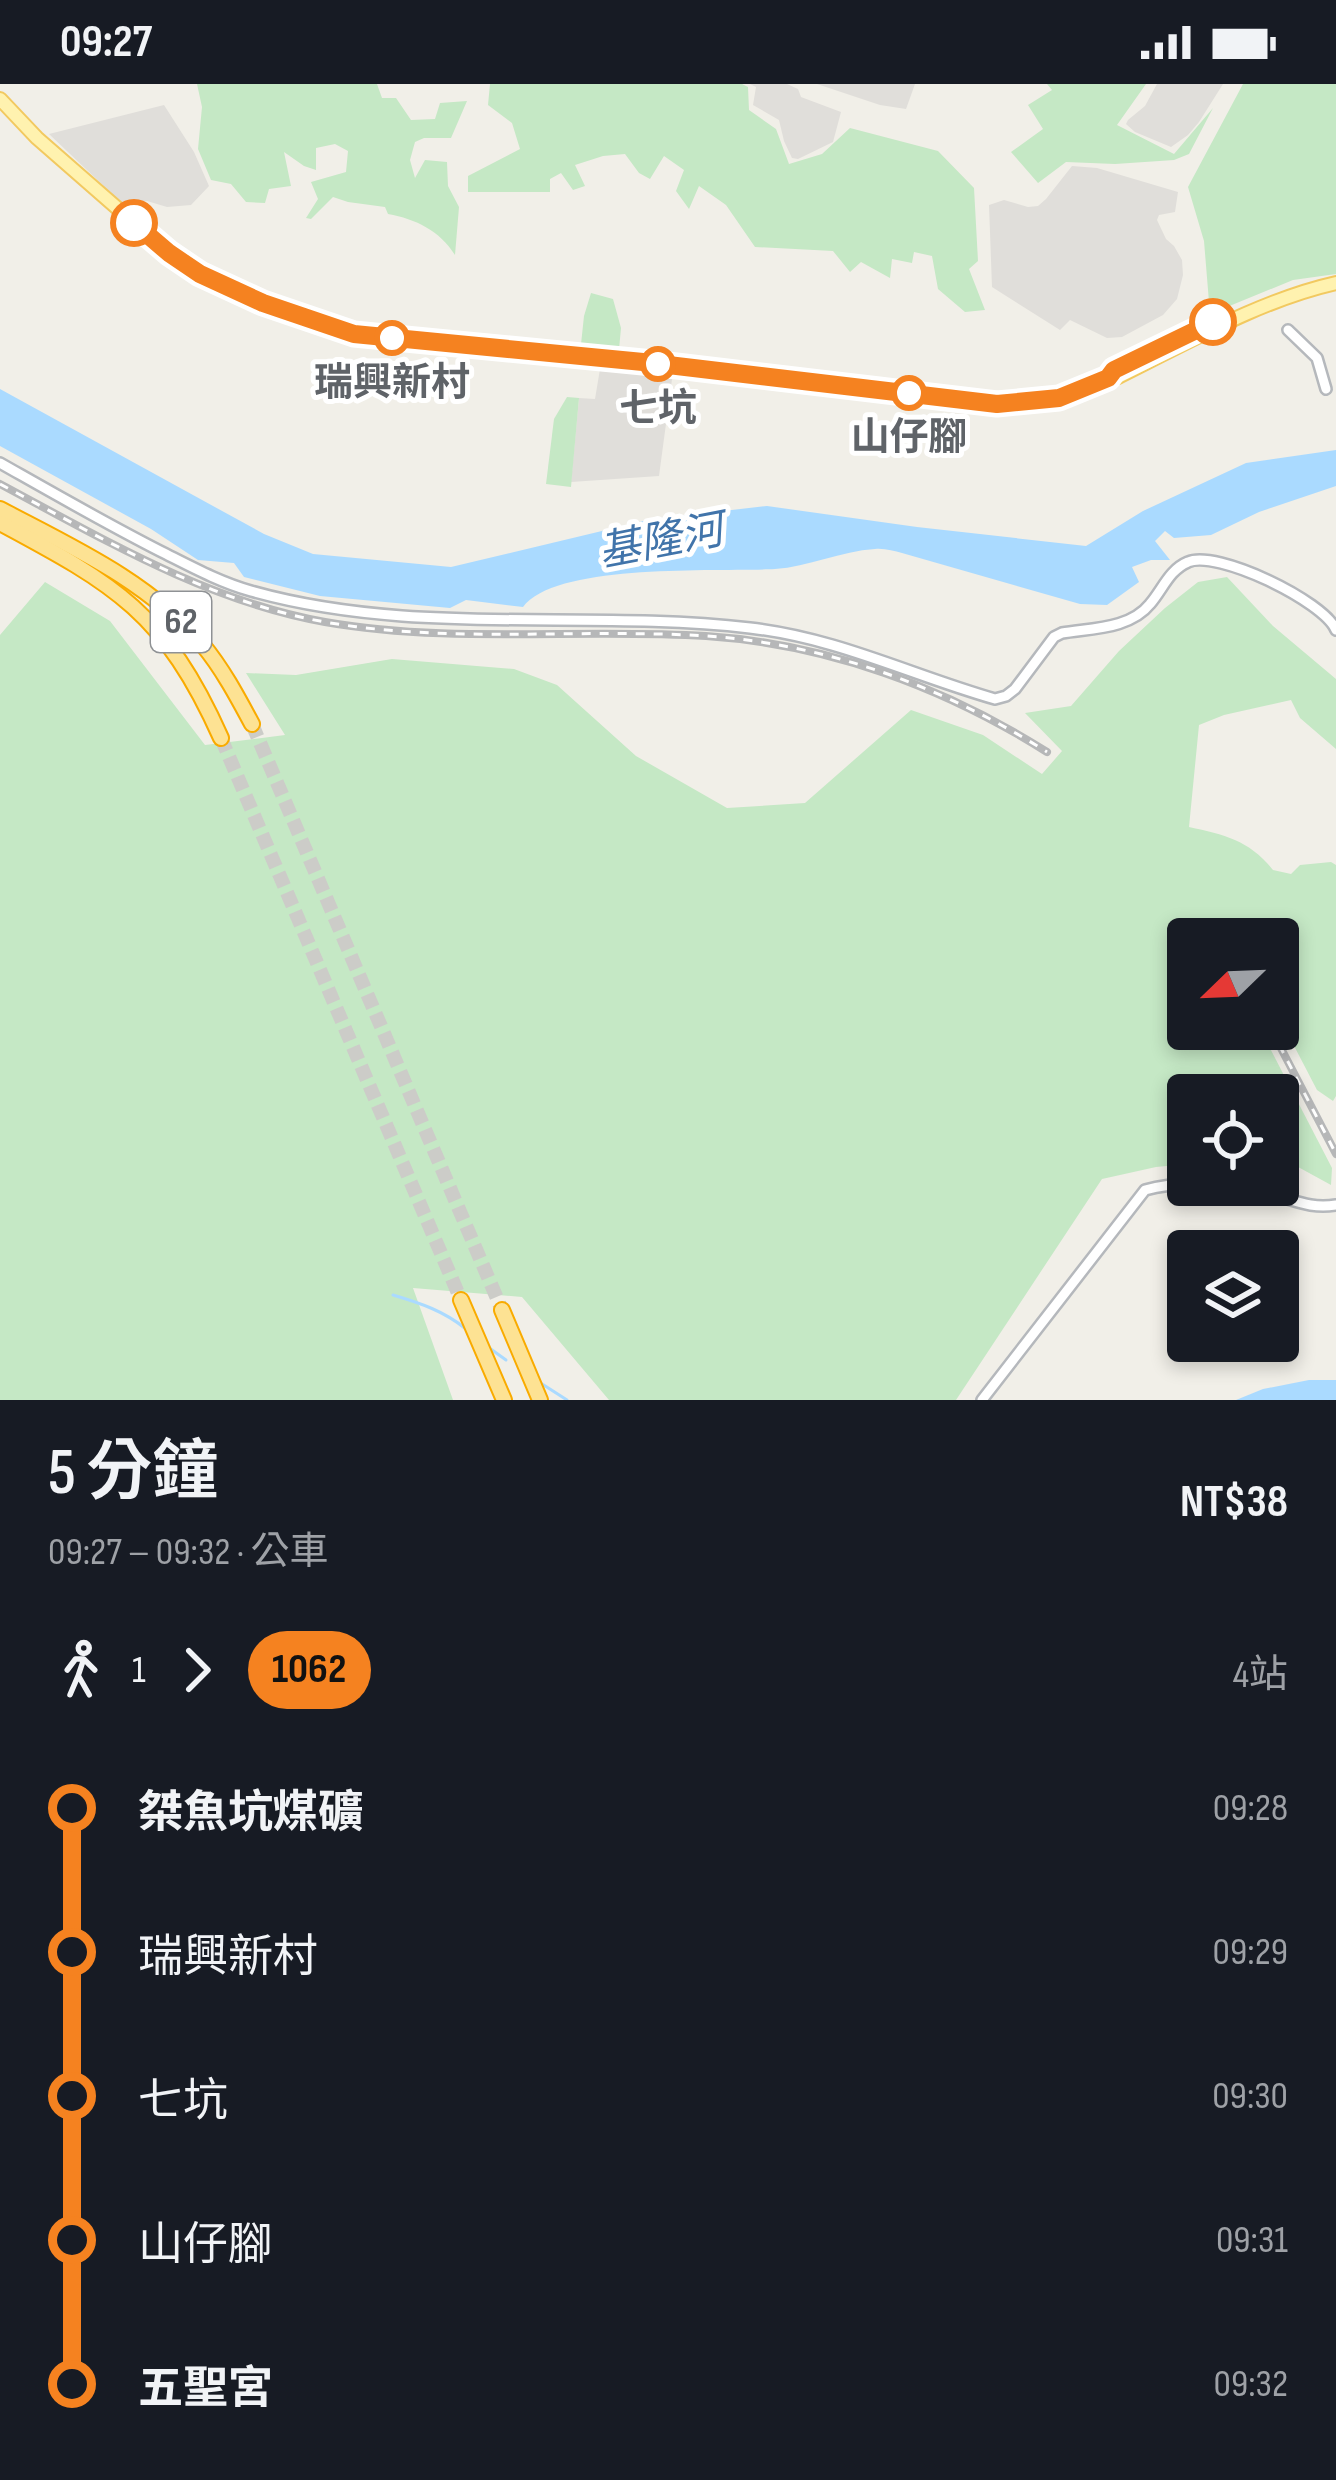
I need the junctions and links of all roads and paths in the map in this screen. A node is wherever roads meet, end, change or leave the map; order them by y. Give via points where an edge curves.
1 (0, 99) edge
2 (1336, 280) edge
3 (1288, 330) dead end
4 (1326, 389) dead end
5 (0, 463) edge
6 (0, 509) edge
7 (0, 523) edge
8 (1336, 630) edge
9 (252, 724) tunnel mouth
10 (221, 737) tunnel mouth
11 (1336, 1205) edge
12 (461, 1300) tunnel mouth
13 (502, 1310) tunnel mouth
14 (504, 1400) edge
15 (540, 1400) edge
16 (982, 1400) edge

1 - 2 main road via 200,274 354,334 997,404 1059,398 1118,377
3 - 4 street via 1318,358
5 - 8 street via 209,576 290,602 412,616 755,628 871,655 994,699 1015,689 1054,637 1138,616 1173,571 1202,558 1307,600
6 - 9 highway, 62 via 159,602 204,646
7 - 10 highway, 62 via 126,598 172,648
11 - 16 street via 1213,1185 1145,1190
12 - 14 highway
13 - 15 highway

